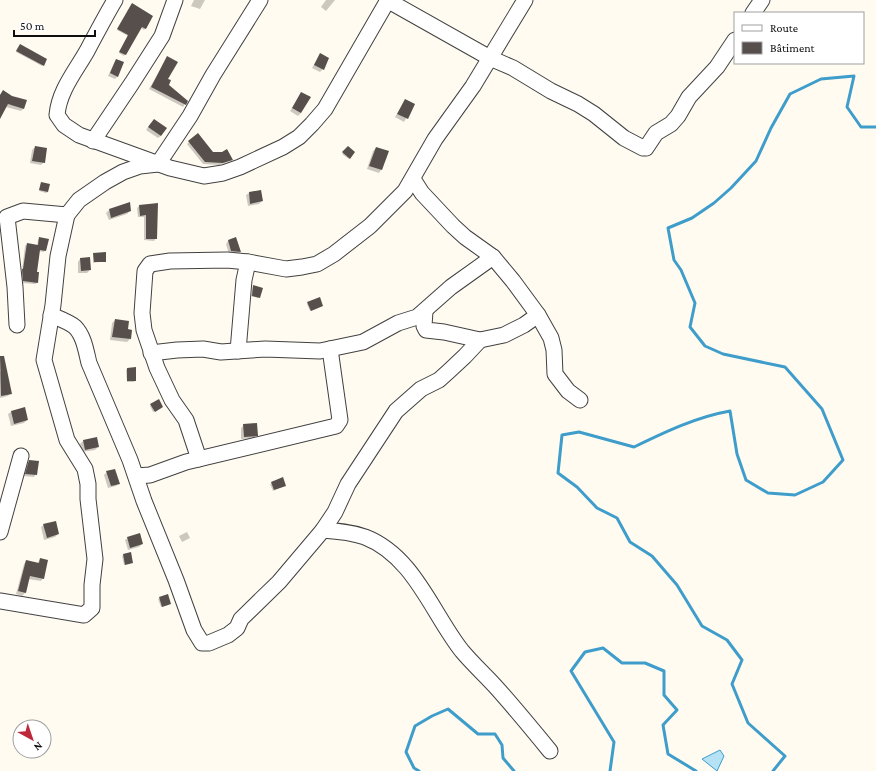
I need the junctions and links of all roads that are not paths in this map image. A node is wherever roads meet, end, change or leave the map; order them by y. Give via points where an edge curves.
1 (115, 0) edge
2 (175, 0) edge
3 (260, 0) edge
4 (388, 0) edge
5 (525, 0) edge
6 (762, 0) edge
7 (754, 12) edge
8 (734, 42) edge
9 (490, 58) junction
10 (93, 141) junction
11 (158, 164) junction
12 (413, 179) junction
13 (67, 215) junction
14 (3, 217) edge
15 (493, 257) junction
16 (248, 262) junction
17 (425, 311) junction
18 (51, 315) junction
19 (538, 315) junction
20 (17, 325) dead end
21 (480, 340) junction
22 (330, 349) junction
23 (238, 351) junction
24 (151, 353) junction
25 (580, 400) dead end
26 (21, 456) dead end
27 (199, 458) junction
28 (136, 476) junction
29 (323, 530) junction
30 (0, 532) edge
31 (0, 601) edge
32 (550, 751) dead end

1 - 10 street via 58,104 57,115 64,125
2 - 10 street via 162,36
3 - 11 street
4 - 9 street
4 - 11 street via 325,109 299,136 252,162 223,173 204,176
5 - 9 street
6 - 7 street
8 - 9 street via 718,67 689,97 678,116 671,124 656,133 646,148 624,138 578,104
9 - 12 street via 435,139
10 - 11 street
11 - 13 street via 140,166 105,182 79,200
12 - 15 street via 465,237
12 - 16 street via 406,191 370,226 317,264 286,269
13 - 14 street via 22,211
13 - 18 street via 58,256
14 - 20 street via 15,288
15 - 17 street via 439,296
15 - 19 street
16 - 23 street
16 - 24 street via 170,261 150,264 145,271 142,313
17 - 21 street via 426,330
17 - 22 street via 417,318 398,323 363,342
18 - 28 street via 74,327 81,337 89,363
18 - 31 street via 44,360 67,440 84,469 88,484 95,559 92,608 84,615
19 - 21 street via 504,335
19 - 25 street via 551,338 555,374 568,391
21 - 29 street via 439,380 421,389 396,411 348,484
22 - 23 street
22 - 27 street via 340,420 336,426
23 - 24 street via 204,349
24 - 27 street via 172,400 186,420
26 - 30 street
27 - 28 street via 150,475
28 - 29 street via 194,630 202,643 209,643 228,635 237,628 242,619 279,582
29 - 32 street via 350,532 365,537 391,553 412,575 462,651

